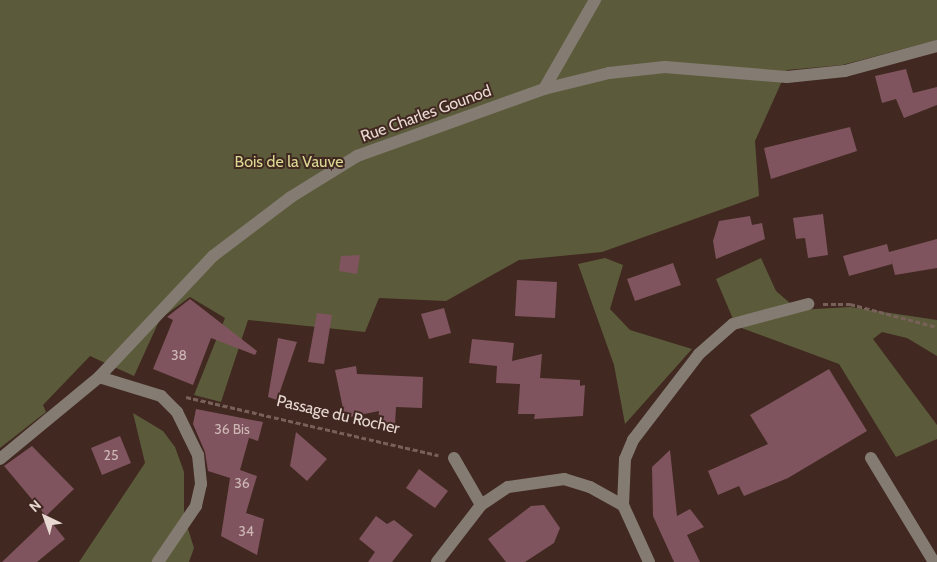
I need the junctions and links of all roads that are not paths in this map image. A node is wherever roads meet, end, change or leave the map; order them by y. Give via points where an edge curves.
1 (595, 0) edge
2 (937, 46) edge
3 (544, 89) junction
4 (808, 304) road end
5 (99, 377) junction
6 (454, 458) road end
7 (871, 458) dead end
8 (0, 459) edge
9 (480, 505) junction
10 (622, 505) junction
11 (158, 562) edge
12 (437, 562) edge
13 (650, 562) edge
14 (934, 562) edge

1 - 3 street
2 - 3 street, Rue Charles Gounod via 845,72 786,77 709,68 635,68
3 - 5 street, Rue Charles Gounod via 357,156 290,198 213,256
4 - 10 street via 733,324 699,354 633,440 625,459
5 - 8 street, Rue Charles Gounod
5 - 11 street via 161,396 177,412 198,455 201,484 196,506 184,530
6 - 9 street
7 - 14 street
9 - 10 street via 508,487 564,479 590,487
9 - 12 street
10 - 13 street

